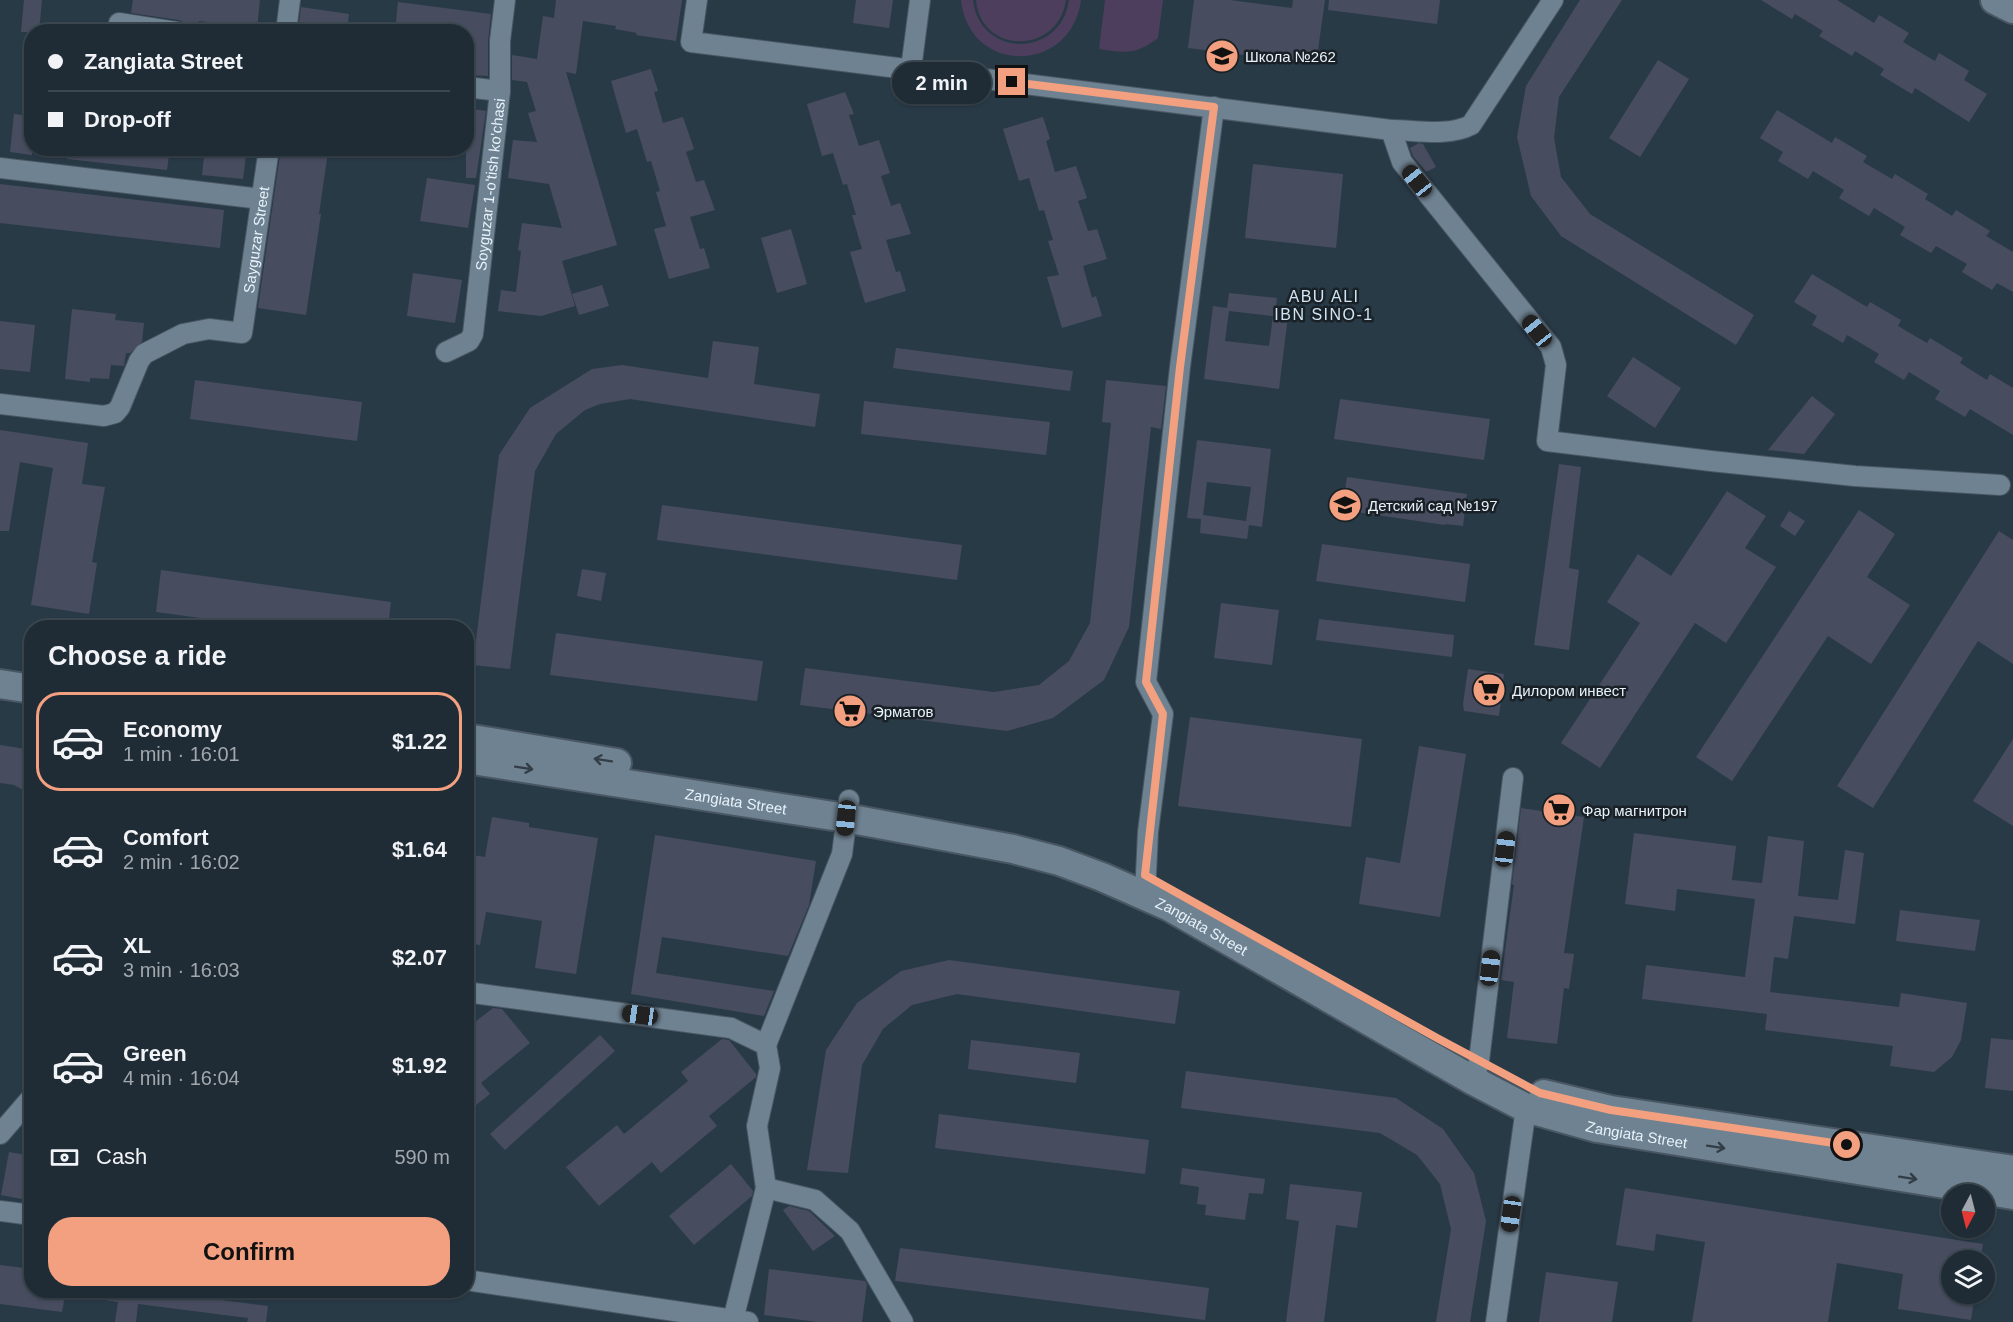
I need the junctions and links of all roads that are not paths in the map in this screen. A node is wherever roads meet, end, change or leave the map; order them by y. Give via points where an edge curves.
1 (290, 0) edge
2 (505, 0) edge
3 (697, 0) edge
4 (920, 0) edge
5 (1553, 0) edge
6 (1995, 0) edge
7 (2013, 9) edge
8 (119, 23) dead end
9 (125, 24) edge
10 (287, 24) edge
11 (911, 69) junction
12 (474, 88) edge
13 (500, 91) junction
14 (1214, 107) junction
15 (1391, 130) junction
16 (268, 156) edge
17 (0, 168) edge
18 (261, 199) junction
19 (446, 352) dead end
20 (0, 404) edge
21 (2000, 485) dead end
22 (0, 665) edge
23 (24, 669) edge
24 (0, 684) edge
25 (24, 688) edge
26 (474, 739) edge
27 (474, 760) edge
28 (1513, 778) dead end
29 (848, 809) junction
30 (1145, 885) junction
31 (474, 993) edge
32 (766, 1046) junction
33 (1476, 1071) junction
34 (24, 1106) edge
35 (1526, 1108) junction
36 (0, 1134) edge
37 (2013, 1170) edge
38 (766, 1188) junction
39 (2013, 1195) edge
40 (0, 1210) edge
41 (24, 1214) edge
42 (474, 1281) edge
43 (740, 1321) edge
44 (903, 1322) edge
45 (1496, 1322) edge

1 - 10 street
2 - 13 street, Soyguzar 1-o'tish ko'chasi
3 - 11 street via 691,42
4 - 11 street
5 - 15 street via 1471,124 1461,130
6 - 7 main road
8 - 9 street
11 - 14 street
12 - 13 street
13 - 19 street, Soyguzar 1-o'tish ko'chasi via 473,334 469,341
14 - 15 street
14 - 30 street via 1180,367 1146,682 1163,714
15 - 21 street via 1402,162 1551,347 1556,366 1547,441 1844,474
16 - 18 street, Sayguzar Street
17 - 18 street
18 - 20 street, Sayguzar Street via 242,333 209,329 183,334 144,354 115,413 104,416
22 - 23 main road
24 - 25 main road
29 -> 26 main road, Zangiata Street
27 -> 29 main road, Zangiata Street
28 - 33 street
29 - 30 main road, Zangiata Street via 1013,831 1090,853
29 - 32 street via 842,854
30 - 33 main road, Zangiata Street
31 - 32 street via 731,1028
32 - 38 street via 770,1068 757,1126
33 - 35 main road, Zangiata Street
33 - 37 main road, Zangiata Street via 1540,1093 1611,1110
34 - 36 street
35 -> 39 main road, Zangiata Street via 1597,1128
35 - 45 street
38 - 43 street
38 - 44 street via 815,1200 850,1231
40 - 41 street
42 - 43 street

